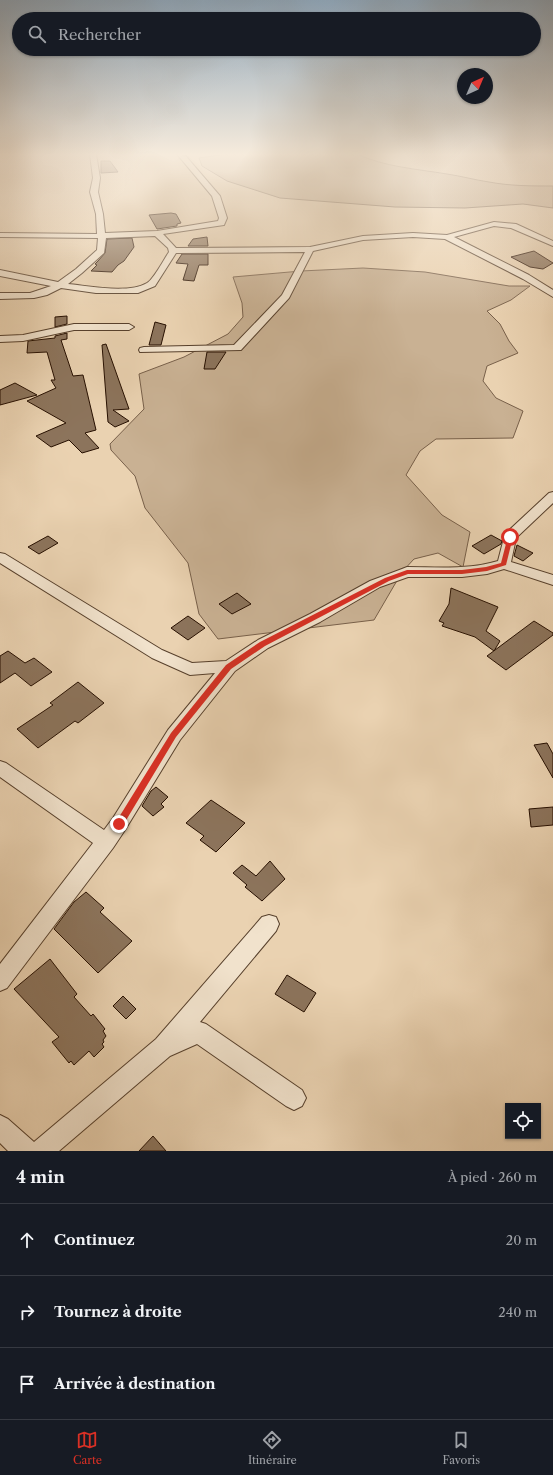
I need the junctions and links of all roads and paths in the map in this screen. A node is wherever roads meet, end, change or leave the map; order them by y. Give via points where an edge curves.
1 (98, 208) edge
2 (220, 208) edge
3 (157, 233) junction
4 (0, 235) edge
5 (102, 236) junction
6 (447, 237) junction
7 (553, 244) edge
8 (310, 250) junction
9 (172, 251) junction
10 (0, 274) edge
11 (58, 285) junction
12 (553, 294) edge
13 (0, 296) edge
14 (129, 327) dead end
15 (0, 339) edge
16 (144, 350) dead end
17 (553, 496) edge
18 (0, 557) edge
19 (504, 564) junction
20 (553, 580) edge
21 (229, 667) junction
22 (0, 768) edge
23 (106, 842) junction
24 (269, 924) dead end
25 (0, 981) edge
26 (164, 1047) junction
27 (294, 1098) dead end
28 (0, 1127) edge
29 (26, 1151) edge
30 (41, 1151) edge

1 - 5 street
2 - 3 street via 223,218 221,223
3 - 5 street
3 - 9 street via 172,247
4 - 5 street
5 - 11 street via 101,251 84,269
6 - 7 street via 494,224 513,226
6 - 8 street via 413,235 363,238
6 - 12 street via 526,277
8 - 9 street
8 - 16 street via 286,296 237,348
9 - 11 street via 152,284 135,291 96,290
10 - 11 street
11 - 13 street via 34,296
14 - 15 street via 74,327 23,338
17 - 19 street via 510,537
18 - 21 street via 157,654 190,669
19 - 20 street
19 - 21 street via 462,572 407,572 387,579 263,644
21 - 23 street via 174,735
22 - 23 street
23 - 25 street
24 - 26 street
26 - 27 street via 198,1032
26 - 30 street
28 - 29 street

